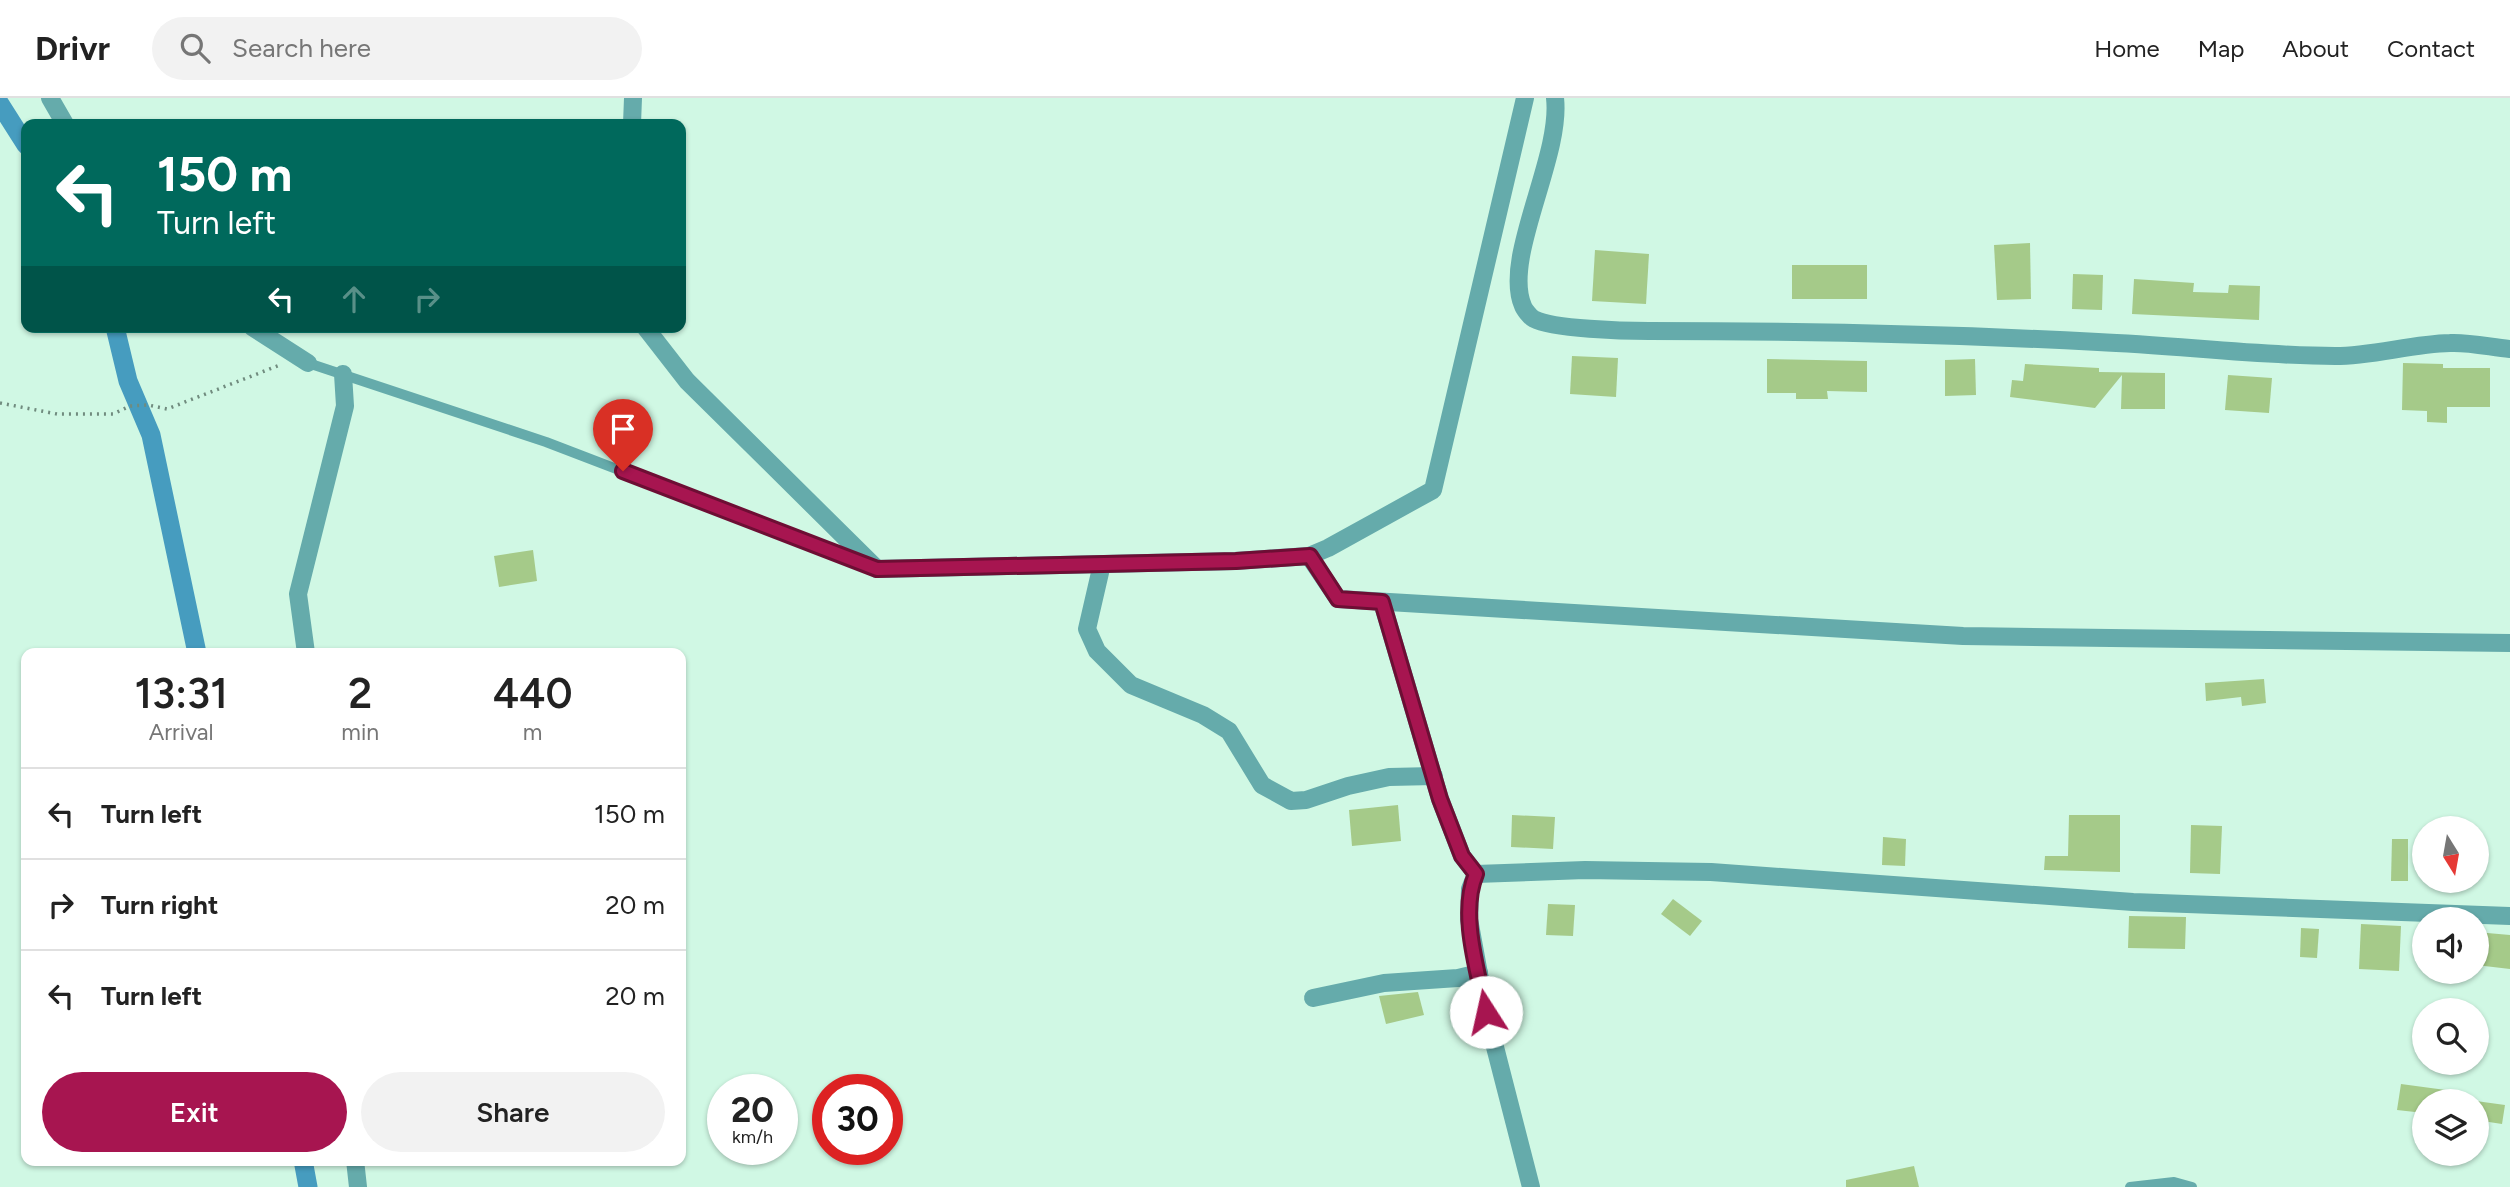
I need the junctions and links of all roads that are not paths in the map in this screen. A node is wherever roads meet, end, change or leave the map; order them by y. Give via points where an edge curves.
1 (50, 98) edge
2 (634, 98) edge
3 (1525, 98) edge
4 (1555, 98) edge
5 (62, 119) edge
6 (632, 119) edge
7 (261, 333) edge
8 (650, 333) edge
9 (2510, 349) edge
10 (308, 363) joint
11 (343, 374) junction
12 (1310, 556) junction
13 (1102, 564) junction
14 (877, 569) junction
15 (1382, 602) junction
16 (2510, 643) edge
17 (305, 648) edge
18 (1434, 776) junction
19 (1476, 874) junction
20 (2510, 916) edge
21 (1479, 973) junction
22 (1314, 998) dead end
23 (356, 1166) edge
24 (358, 1187) edge
25 (1531, 1187) edge
26 (2130, 1187) edge
27 (2192, 1187) edge

1 - 5 street
2 - 6 street
3 - 12 street via 1433,490
4 - 9 street via 1552,145 1521,262 1523,307 1534,319 1561,326 1628,331 1825,331 2337,356 2451,343
7 - 10 street
8 - 14 street via 687,381
10 - 11 lane
11 - 14 lane via 546,442
11 - 17 street via 345,406 298,594
12 - 13 street
12 - 15 street via 1338,599
13 - 14 street
13 - 18 street via 1087,629 1097,651 1131,685 1229,731 1262,785 1291,801 1389,777
15 - 16 street via 1963,636
15 - 18 street
18 - 19 street via 1462,856
19 - 20 street via 1711,872 2133,902
19 - 21 street via 1469,889 1469,919
21 - 22 street via 1384,983
21 - 25 street
23 - 24 street
26 - 27 lane via 2174,1182

